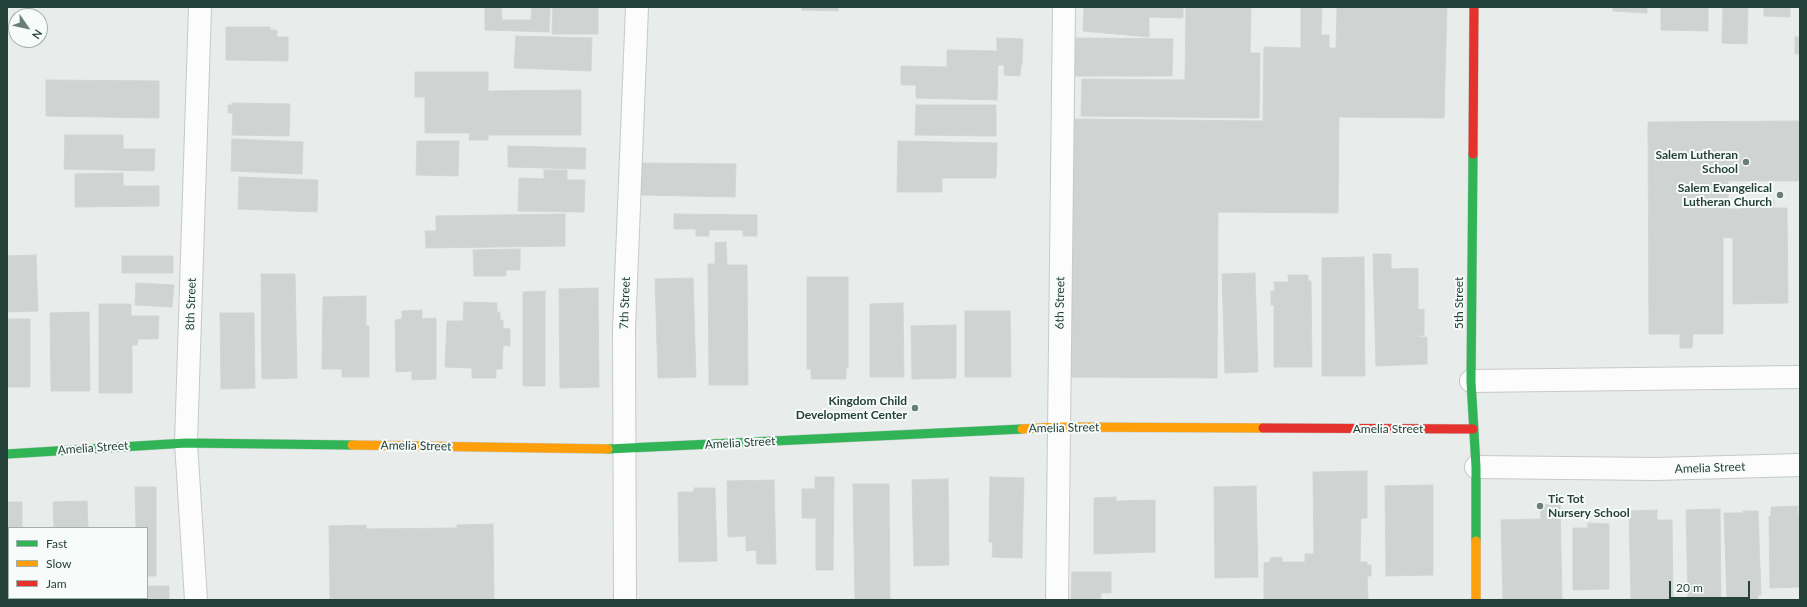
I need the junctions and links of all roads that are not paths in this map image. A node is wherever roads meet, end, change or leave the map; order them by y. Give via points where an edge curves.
1 (200, 7) edge
2 (637, 7) edge
3 (1064, 7) edge
4 (1474, 7) edge
5 (1800, 377) edge
6 (1471, 381) junction
7 (1058, 427) junction
8 (1473, 429) junction
9 (186, 443) junction
10 (624, 449) junction
11 (7, 454) edge
12 (1800, 465) edge
13 (1476, 467) junction
14 (196, 600) edge
15 (625, 600) edge
16 (1057, 600) edge
17 (1476, 600) edge

1 - 9 street, 8th Street
2 - 10 street, 7th Street via 624,330
3 - 7 street, 6th Street
4 - 6 street, 5th Street
5 - 6 street
6 - 8 street, 5th Street
7 - 8 street, Amelia Street
7 - 10 street, Amelia Street
7 - 16 street, 6th Street
8 - 13 street, 5th Street
9 - 10 street, Amelia Street
9 - 11 street, Amelia Street
9 - 14 street, 8th Street
10 - 15 street, 7th Street
12 - 13 street, Amelia Street via 1654,469
13 - 17 street, 5th Street

